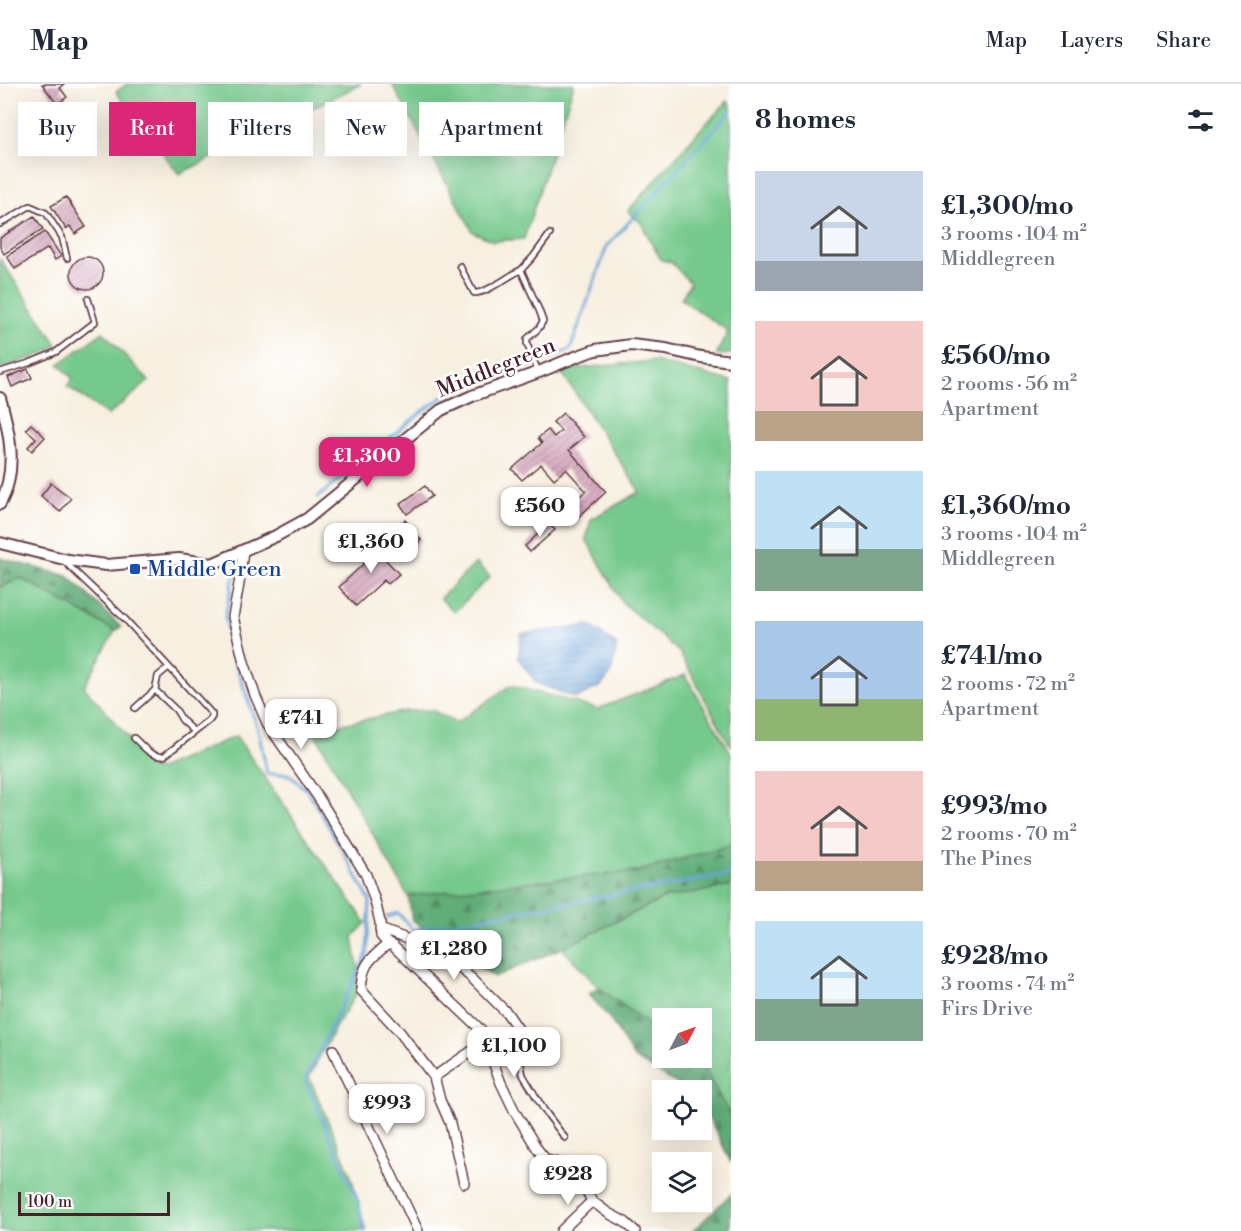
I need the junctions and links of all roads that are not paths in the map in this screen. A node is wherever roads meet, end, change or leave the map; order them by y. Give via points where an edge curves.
1 (0, 224) edge
2 (550, 234) dead end
3 (67, 258) dead end
4 (460, 266) dead end
5 (521, 270) junction
6 (88, 299) dead end
7 (731, 362) edge
8 (0, 372) edge
9 (539, 372) junction
10 (0, 398) edge
11 (0, 504) edge
12 (0, 543) edge
13 (243, 551) junction
14 (62, 559) junction
15 (169, 667) junction
16 (155, 690) junction
17 (135, 708) dead end
18 (195, 732) junction
19 (134, 738) dead end
20 (383, 936) junction
21 (485, 1042) junction
22 (523, 1043) joint
23 (333, 1050) dead end
24 (434, 1077) junction
25 (565, 1138) dead end
26 (464, 1183) dead end
27 (592, 1200) junction
28 (418, 1231) edge
29 (561, 1231) edge
30 (634, 1231) edge

1 - 3 lane via 30,206 46,213 62,237
2 - 5 lane
4 - 5 lane via 474,293 481,294
5 - 9 lane via 543,321 527,339
6 - 8 lane via 94,322 56,352
7 - 9 street, Middlegreen via 631,345 595,350
9 - 13 street, Middlegreen via 441,410 307,519
10 - 11 street via 11,452 10,479
12 - 14 street, Middlegreen
13 - 14 street, Middlegreen via 212,564 179,560 106,565
13 - 20 street via 232,617 255,695 267,723 366,875
14 - 15 lane
15 - 16 lane via 159,676
15 - 18 lane via 212,714
16 - 17 lane
16 - 18 lane
18 - 19 lane via 160,757
20 - 21 street via 480,1030
20 - 22 street via 428,947 452,962 507,1013
20 - 24 street via 361,977 361,990
21 - 24 street
21 - 27 street via 515,1112 538,1150 546,1160 562,1164 573,1174
22 - 25 lane via 523,1075
23 - 28 street
24 - 26 street
27 - 29 street
27 - 30 street

